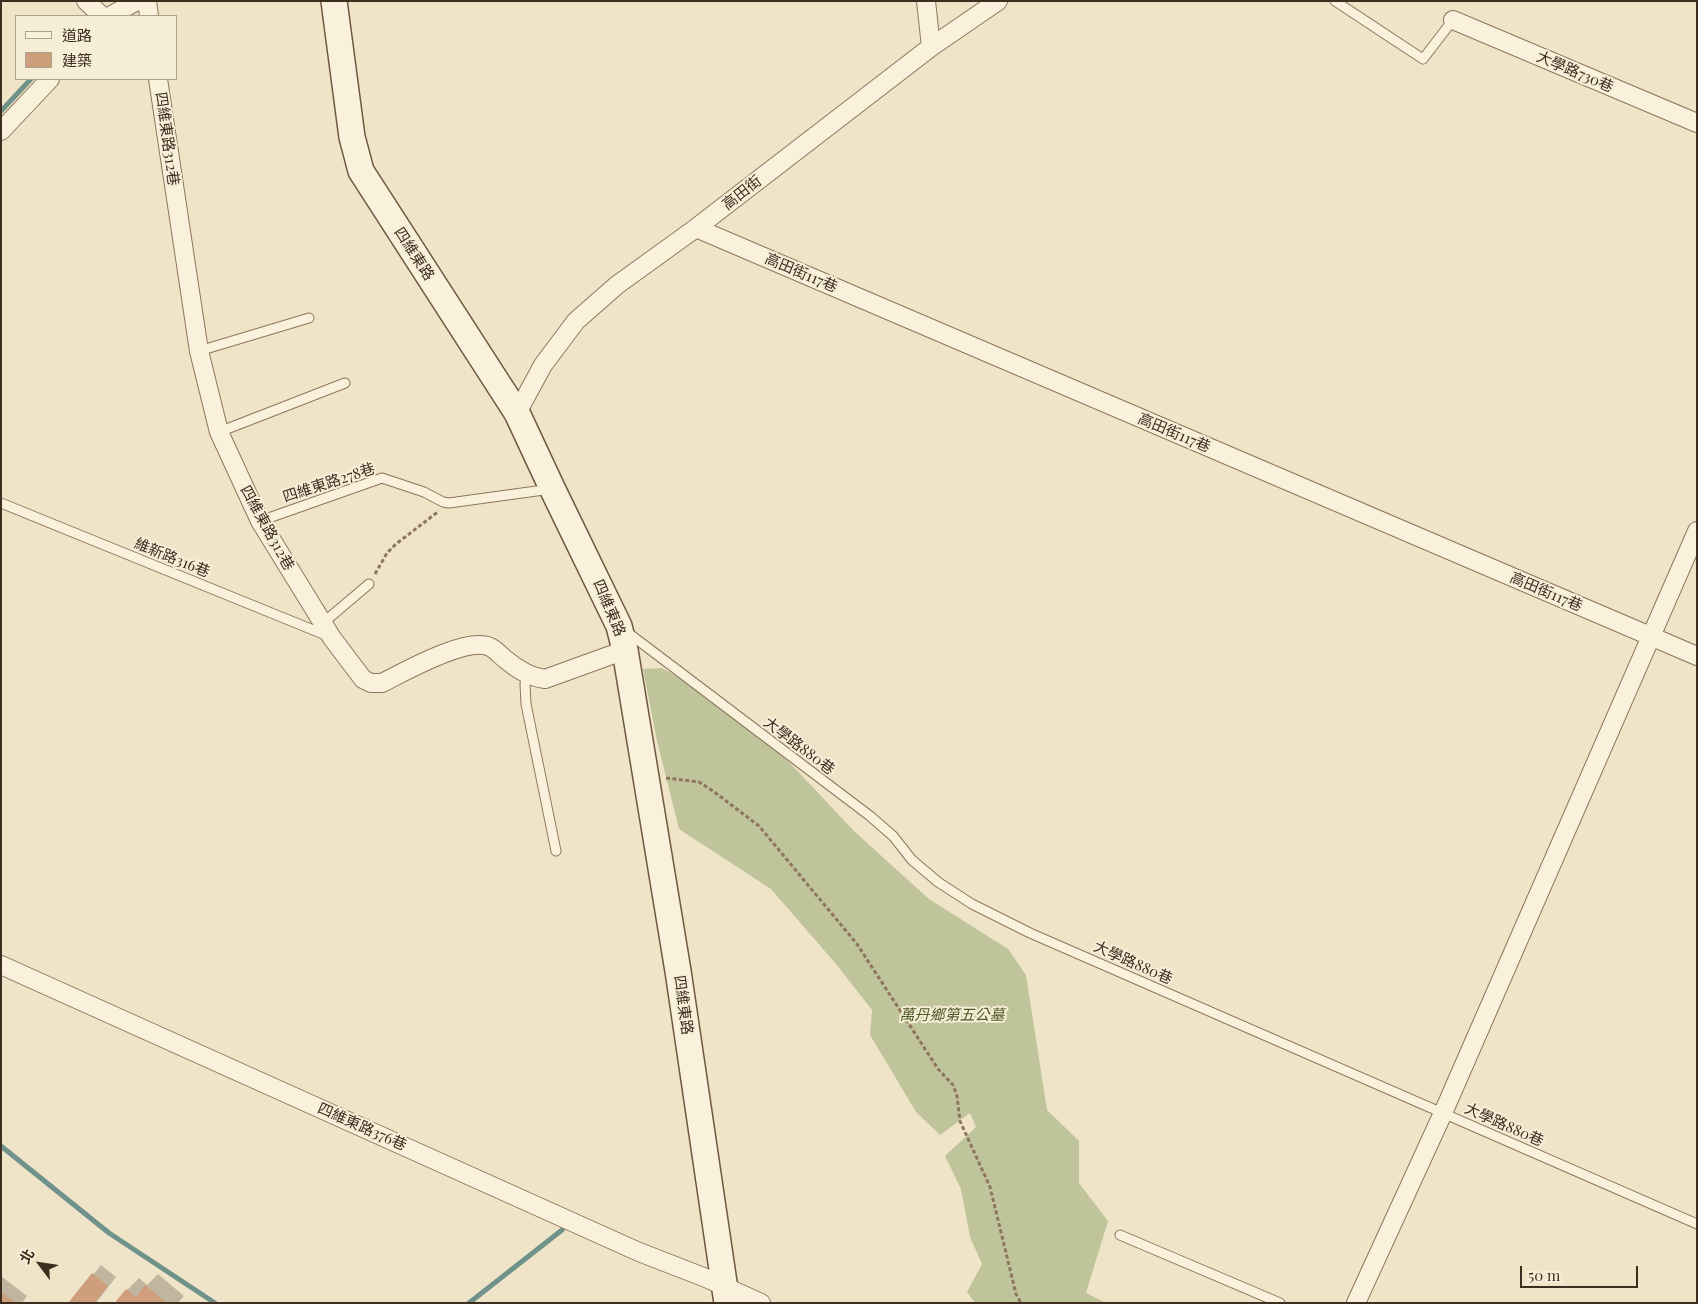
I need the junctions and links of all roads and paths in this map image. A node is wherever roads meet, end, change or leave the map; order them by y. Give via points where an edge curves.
1 (86, 1) edge
2 (136, 1) edge
3 (147, 1) edge
4 (334, 1) edge
5 (926, 1) edge
6 (998, 1) edge
7 (1335, 1) edge
8 (101, 15) edge
9 (112, 15) edge
10 (149, 15) edge
11 (1453, 20) joint
12 (932, 47) junction
13 (49, 80) edge
14 (158, 80) edge
15 (1697, 123) edge
16 (1, 131) edge
17 (696, 228) junction
18 (309, 318) dead end
19 (199, 351) junction
20 (344, 382) dead end
21 (518, 414) junction
22 (219, 432) junction
23 (552, 488) junction
24 (1, 503) edge
25 (449, 504) junction
26 (260, 521) junction
27 (1697, 532) edge
28 (369, 584) joint
29 (619, 626) junction
30 (328, 630) junction
31 (1651, 637) junction
32 (625, 650) junction
33 (1697, 656) edge
34 (527, 674) junction
35 (646, 775) junction
36 (556, 851) dead end
37 (1, 966) edge
38 (1442, 1113) junction
39 (1697, 1224) edge
40 (1120, 1235) dead end
41 (726, 1294) edge
42 (761, 1303) edge
43 (1022, 1303) edge
44 (1280, 1303) edge
45 (1356, 1303) edge

1 - 8 street
2 - 9 street
3 - 10 street
4 - 21 street, 四維東路 via 352,137 361,171
5 - 12 street
6 - 12 street, 高田街
7 - 11 lane via 1423,59
11 - 15 street, 大學路730巷
12 - 17 street, 高田街
13 - 16 street
14 - 19 street, 四維東路312巷
17 - 21 street, 高田街 via 617,285 576,321 543,365
17 - 31 street, 高田街117巷
18 - 19 lane
19 - 22 street, 四維東路312巷
20 - 22 lane
21 - 23 street, 四維東路
22 - 26 street, 四維東路312巷
23 - 25 lane
23 - 29 street, 四維東路
24 - 30 lane, 維新路316巷
25 - 26 lane, 四維東路278巷 via 382,478
25 - 28 path via 396,544
26 - 30 street, 四維東路312巷
27 - 31 street
28 - 30 lane
29 - 32 street, 四維東路
29 - 38 lane, 大學路880巷 via 870,816 893,836 912,860 972,904 1030,933
30 - 34 street, 四維東路312巷 via 352,666 371,683 382,683 452,650 479,644 490,647
31 - 33 street, 高田街117巷
31 - 38 street
32 - 34 street, 四維東路312巷 via 545,679 532,678
32 - 35 street, 四維東路
34 - 36 lane via 526,704
35 - 41 street, 四維東路
35 - 43 path via 699,782 759,826 857,944 938,1069 953,1085 960,1121 990,1187 1016,1294
37 - 41 street, 四維東路376巷
38 - 39 lane, 大學路880巷
38 - 45 street
40 - 44 lane
41 - 42 street, 四維東路376巷

